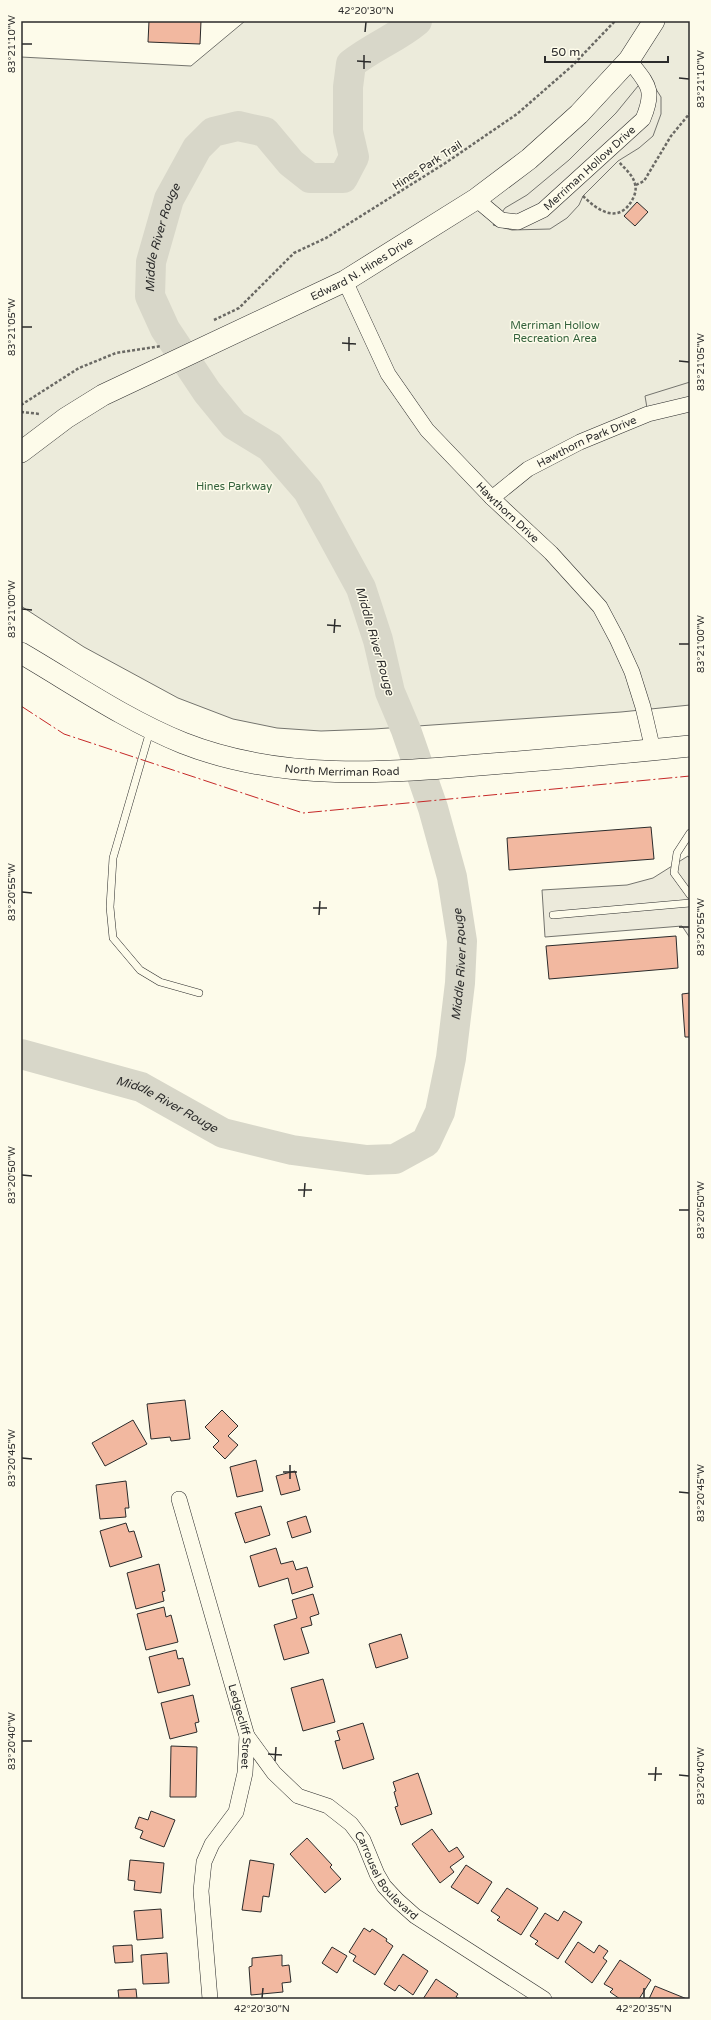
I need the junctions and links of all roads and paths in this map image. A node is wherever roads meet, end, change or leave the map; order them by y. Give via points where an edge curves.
1 (615, 21) edge
2 (654, 21) edge
3 (629, 60) junction
4 (690, 113) edge
5 (618, 161) dead end
6 (636, 185) junction
7 (583, 196) dead end
8 (476, 199) junction
9 (344, 281) junction
10 (239, 308) dead end
11 (172, 352) junction
12 (690, 404) edge
13 (21, 405) edge
14 (21, 452) edge
15 (492, 498) junction
16 (21, 653) edge
17 (150, 729) junction
18 (690, 746) edge
19 (653, 750) junction
20 (690, 833) edge
21 (690, 895) edge
22 (690, 903) edge
23 (553, 915) dead end
24 (199, 993) dead end
25 (179, 1499) dead end
26 (246, 1736) junction
27 (210, 1999) edge
28 (544, 1999) edge

1 - 10 path, Hines Park Trail via 572,66 518,114 353,222 294,253
2 - 3 street, Edward N. Hines Drive
3 - 8 street, Edward N. Hines Drive via 579,114 529,159
3 - 8 street, Merriman Hollow Drive via 649,86 650,104 643,118 543,210 518,222 502,220
4 - 6 path via 671,136 644,181
5 - 6 path via 632,176
6 - 7 path via 628,207 618,214 603,213 594,208
8 - 9 street, Edward N. Hines Drive
9 - 11 street, Edward N. Hines Drive via 242,330
9 - 15 street, Hawthorn Drive via 388,374 427,430
11 - 13 path via 116,353 79,368
11 - 14 street, Edward N. Hines Drive via 66,418
12 - 15 street, Hawthorn Park Drive via 648,414 580,442 528,469
15 - 19 street, Hawthorn Drive via 551,553 600,606 632,672
16 - 17 street, North Merriman Road
17 - 19 street, North Merriman Road via 227,758 281,768 326,772 387,772
17 - 24 lane via 133,794 112,858 110,907 113,938 140,970 160,982
18 - 19 street, North Merriman Road
20 - 21 lane via 677,853 674,873
22 - 23 lane
25 - 26 street, Ledgecliff Street
26 - 27 street, Ledgecliff Street via 245,1774 236,1812 212,1844 202,1872 201,1890
26 - 28 street, Carrousel Boulevard via 274,1773 298,1796 328,1806 351,1824 363,1840 384,1886 415,1916

